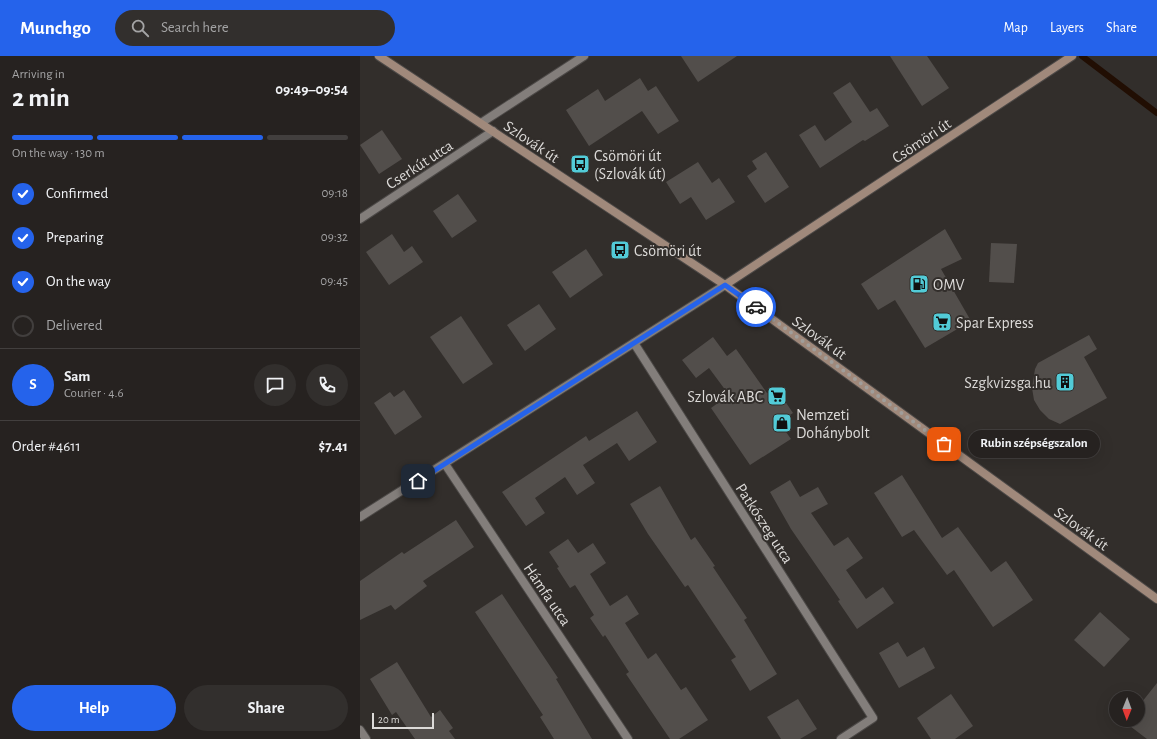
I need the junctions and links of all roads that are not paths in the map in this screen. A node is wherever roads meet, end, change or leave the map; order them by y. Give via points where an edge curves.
1 (379, 56) edge
2 (584, 56) edge
3 (1072, 56) edge
4 (481, 123) junction
5 (493, 131) junction
6 (360, 219) edge
7 (725, 285) junction
8 (634, 343) junction
9 (445, 464) junction
10 (360, 517) edge
11 (1157, 599) edge
12 (360, 730) edge
13 (366, 739) edge
14 (628, 739) edge
15 (840, 739) edge

1 - 4 main road, Szlovák út
2 - 4 street
3 - 7 main road, Csömöri út
4 - 5 main road, Szlovák út
5 - 6 street, Cserkút utca
5 - 7 main road, Szlovák út
7 - 8 street, Csömöri út
7 - 11 main road, Szlovák út
8 - 9 street, Csömöri út
8 - 15 street, Patkószeg utca via 873,718
9 - 10 street, Csömöri út
9 - 14 street, Hámfa utca
12 - 13 street

